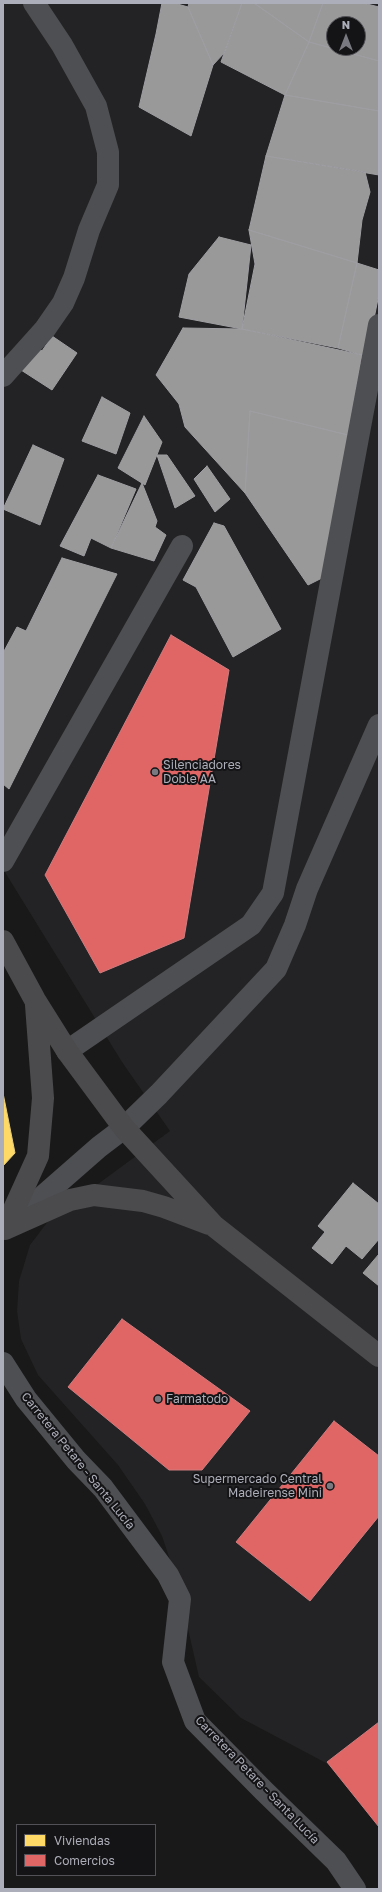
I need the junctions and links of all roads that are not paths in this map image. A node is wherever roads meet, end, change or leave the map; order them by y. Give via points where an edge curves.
1 (34, 3) edge
2 (379, 325) edge
3 (5, 369) edge
4 (182, 546) dead end
5 (379, 725) edge
6 (3, 860) edge
7 (3, 941) edge
8 (35, 1000) junction
9 (67, 1051) junction
10 (124, 1128) junction
11 (214, 1226) junction
12 (4, 1231) edge
13 (379, 1356) edge
14 (3, 1363) edge
15 (355, 1889) edge

1 - 3 street via 62,45 96,106 108,152 108,185 63,303 45,329
2 - 9 street via 273,893 251,925
4 - 6 street
5 - 10 street via 307,889 276,969
7 - 8 main road
8 - 9 main road
8 - 12 main road via 43,1098 38,1156
9 - 10 main road
10 - 11 main road
10 - 12 street
11 - 12 main road via 164,1206 94,1195 70,1200
11 - 13 main road
14 - 15 street, Carretera Petare - Santa Lucía via 26,1399 102,1488 168,1575 180,1599 173,1662 195,1721 336,1861

